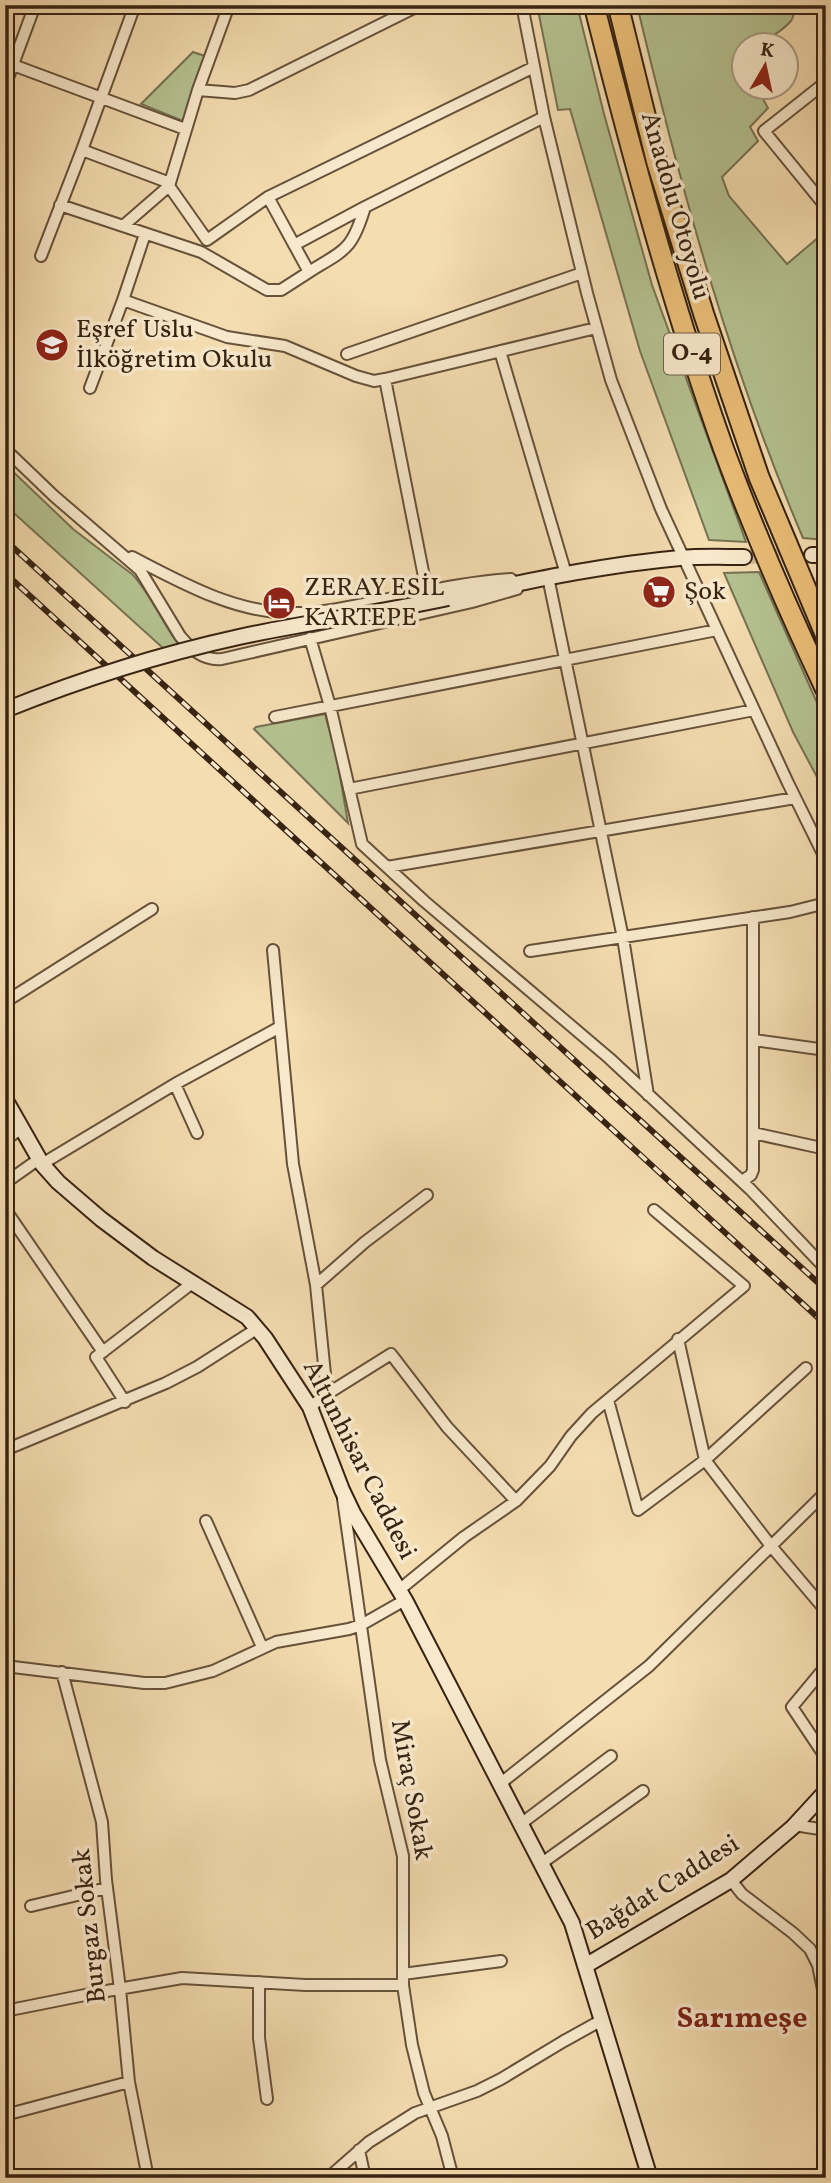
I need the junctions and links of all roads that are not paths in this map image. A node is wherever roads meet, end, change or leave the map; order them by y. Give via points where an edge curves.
1 (35, 5) edge
2 (135, 5) edge
3 (229, 5) edge
4 (420, 5) edge
5 (522, 5) edge
6 (594, 5) edge
7 (618, 5) edge
8 (630, 5) edge
9 (9, 64) edge
10 (534, 66) junction
11 (826, 82) edge
12 (5, 86) edge
13 (198, 90) junction
14 (101, 99) junction
15 (544, 117) junction
16 (185, 129) junction
17 (82, 150) junction
18 (169, 185) junction
19 (268, 197) junction
20 (61, 205) junction
21 (826, 206) edge
22 (365, 207) junction
23 (122, 226) junction
24 (145, 234) junction
25 (207, 240) junction
26 (294, 245) junction
27 (201, 252) junction
28 (40, 257) dead end
29 (309, 272) junction
30 (582, 273) junction
31 (123, 300) junction
32 (704, 315) junction
33 (596, 328) junction
34 (500, 351) junction
35 (347, 354) dead end
36 (385, 379) junction
37 (90, 388) dead end
38 (5, 449) edge
39 (117, 549) junction
40 (682, 557) junction
41 (744, 557) tunnel mouth
42 (566, 574) junction
43 (548, 577) junction
44 (427, 592) junction
45 (716, 630) junction
46 (826, 636) edge
47 (310, 638) junction
48 (566, 659) junction
49 (826, 690) edge
50 (330, 706) junction
51 (5, 710) edge
52 (754, 710) junction
53 (275, 717) dead end
54 (582, 743) junction
55 (349, 789) junction
56 (795, 798) junction
57 (600, 830) junction
58 (826, 860) edge
59 (387, 867) junction
60 (826, 903) edge
61 (152, 909) dead end
62 (753, 918) junction
63 (623, 938) junction
64 (273, 950) dead end
65 (530, 951) dead end
66 (7, 998) edge
67 (280, 1027) junction
68 (754, 1040) junction
69 (826, 1050) edge
70 (175, 1084) junction
71 (648, 1095) junction
72 (5, 1099) edge
73 (22, 1128) junction
74 (197, 1133) dead end
75 (753, 1133) junction
76 (5, 1140) edge
77 (826, 1149) edge
78 (40, 1161) junction
79 (742, 1181) junction
80 (5, 1183) edge
81 (427, 1195) dead end
82 (5, 1209) edge
83 (654, 1210) dead end
84 (826, 1269) edge
85 (191, 1284) junction
86 (316, 1285) junction
87 (258, 1328) junction
88 (678, 1339) junction
89 (103, 1352) junction
90 (806, 1368) dead end
91 (327, 1394) junction
92 (608, 1400) junction
93 (125, 1402) junction
94 (310, 1407) junction
95 (5, 1450) edge
96 (705, 1460) junction
97 (342, 1490) junction
98 (826, 1492) edge
99 (516, 1501) junction
100 (206, 1521) dead end
101 (771, 1546) junction
102 (402, 1595) junction
103 (822, 1597) edge
104 (826, 1611) edge
105 (361, 1625) junction
106 (262, 1647) junction
107 (5, 1666) edge
108 (826, 1666) edge
109 (62, 1672) junction
110 (611, 1756) dead end
111 (826, 1758) edge
112 (501, 1783) junction
113 (643, 1791) dead end
114 (826, 1791) edge
115 (522, 1823) junction
116 (794, 1825) junction
117 (826, 1829) edge
118 (542, 1863) junction
119 (731, 1880) junction
120 (107, 1888) junction
121 (31, 1906) dead end
122 (501, 1961) dead end
123 (585, 1966) junction
124 (823, 1973) edge
125 (403, 1980) junction
126 (259, 1982) junction
127 (120, 1989) junction
128 (826, 2004) edge
129 (5, 2011) edge
130 (602, 2020) junction
131 (129, 2082) junction
132 (267, 2099) dead end
133 (430, 2108) junction
134 (5, 2115) edge
135 (359, 2150) junction
136 (148, 2178) edge
137 (328, 2178) edge
138 (365, 2178) edge
139 (453, 2178) edge
140 (650, 2178) edge

1 - 9 street
2 - 14 street
3 - 13 street
4 - 13 street via 249,90
5 - 10 street
6 - 49 highway, Anadolu Otoyolu / O-4 via 653,229 725,450
7 - 32 highway, Anadolu Otoyolu / O-4 via 657,163
8 - 32 highway
9 - 12 street
9 - 14 street
10 - 15 street
10 - 19 street
11 - 21 street via 764,131
13 - 16 street
14 - 16 street
14 - 17 street
15 - 22 street
15 - 30 street
16 - 18 street
17 - 18 street
17 - 20 street
18 - 23 street
18 - 25 street
19 - 25 street
19 - 26 street
20 - 23 street
20 - 28 street
22 - 26 street
22 - 29 street via 348,247
23 - 24 street
24 - 27 street
24 - 31 street
25 - 27 street
26 - 29 street
27 - 29 street via 267,290 281,290
30 - 33 street
30 - 35 street
31 - 36 street via 227,337 285,346 356,376
31 - 37 street
32 - 46 highway, Anadolu Otoyolu / O-4 via 759,477
33 - 34 street
33 - 40 street via 611,380
34 - 36 street
34 - 42 street
36 - 44 street
38 - 39 street
39 - 44 street via 216,598 278,612 322,612
39 - 47 street via 140,569 188,646 207,659
40 - 41 street
40 - 42 street
40 - 45 street
42 - 43 street
43 - 44 street
43 - 47 street via 482,600
43 - 48 street
43 - 51 street, bridge via 239,637 91,677
45 - 48 street
45 - 52 street
47 - 50 street
48 - 50 street
48 - 54 street
50 - 53 street
50 - 55 street
52 - 54 street
52 - 56 street
54 - 55 street
54 - 57 street
55 - 59 street via 362,844
56 - 57 street
56 - 58 street
57 - 59 street
57 - 63 street
59 - 71 street
60 - 62 street
61 - 66 street
62 - 63 street
62 - 68 street
63 - 65 street
63 - 71 street
64 - 67 street
67 - 70 street
67 - 86 street via 293,1164
68 - 69 street
68 - 75 street
70 - 74 street
70 - 78 street
71 - 79 street
72 - 73 street, Altunhisar Caddesi
73 - 76 street
73 - 78 street, Altunhisar Caddesi
75 - 77 street
75 - 79 street via 753,1170
78 - 80 street
78 - 85 street, Altunhisar Caddesi via 101,1219
79 - 84 street
81 - 86 street
82 - 89 street
83 - 88 street via 744,1286
85 - 87 street, Altunhisar Caddesi via 238,1310
85 - 89 street
86 - 91 street
87 - 93 street via 197,1367
87 - 94 street, Altunhisar Caddesi
88 - 92 street
88 - 96 street
89 - 93 street via 96,1357
90 - 96 street
91 - 94 street
91 - 99 street via 391,1354 447,1427
92 - 96 street via 638,1510
92 - 99 street via 580,1425
93 - 95 street
94 - 97 street, Altunhisar Caddesi
96 - 101 street
97 - 102 street, Altunhisar Caddesi
97 - 105 street, Miraç Sokak
98 - 101 street
99 - 102 street via 464,1537
100 - 106 street
101 - 103 street
101 - 112 street via 649,1666
102 - 105 street
102 - 112 street, Altunhisar Caddesi
103 - 104 street
105 - 106 street
105 - 125 street, Miraç Sokak via 380,1760 403,1856
106 - 109 street via 213,1671 165,1683
107 - 109 street
108 - 111 street via 792,1707
109 - 120 street, Burgaz Sokak via 102,1822
110 - 115 street
112 - 115 street, Altunhisar Caddesi
113 - 118 street
114 - 116 street, Bağdat Caddesi
115 - 118 street, Altunhisar Caddesi
116 - 117 street
116 - 119 street, Bağdat Caddesi
118 - 123 street, Altunhisar Caddesi via 572,1923
119 - 123 street, Bağdat Caddesi
119 - 124 street via 803,1942
120 - 121 street
120 - 127 street, Burgaz Sokak
122 - 125 street
123 - 130 street, Altunhisar Caddesi
124 - 128 street
125 - 126 street via 305,1985
125 - 133 street, Miraç Sokak via 420,2079
126 - 127 street via 182,1978
126 - 132 street via 258,2038
127 - 129 street
127 - 131 street, Burgaz Sokak
130 - 133 street via 501,2079
130 - 140 street, Altunhisar Caddesi
131 - 134 street
131 - 136 street, Burgaz Sokak
133 - 135 street
133 - 139 street, Miraç Sokak
135 - 137 street
135 - 138 street

